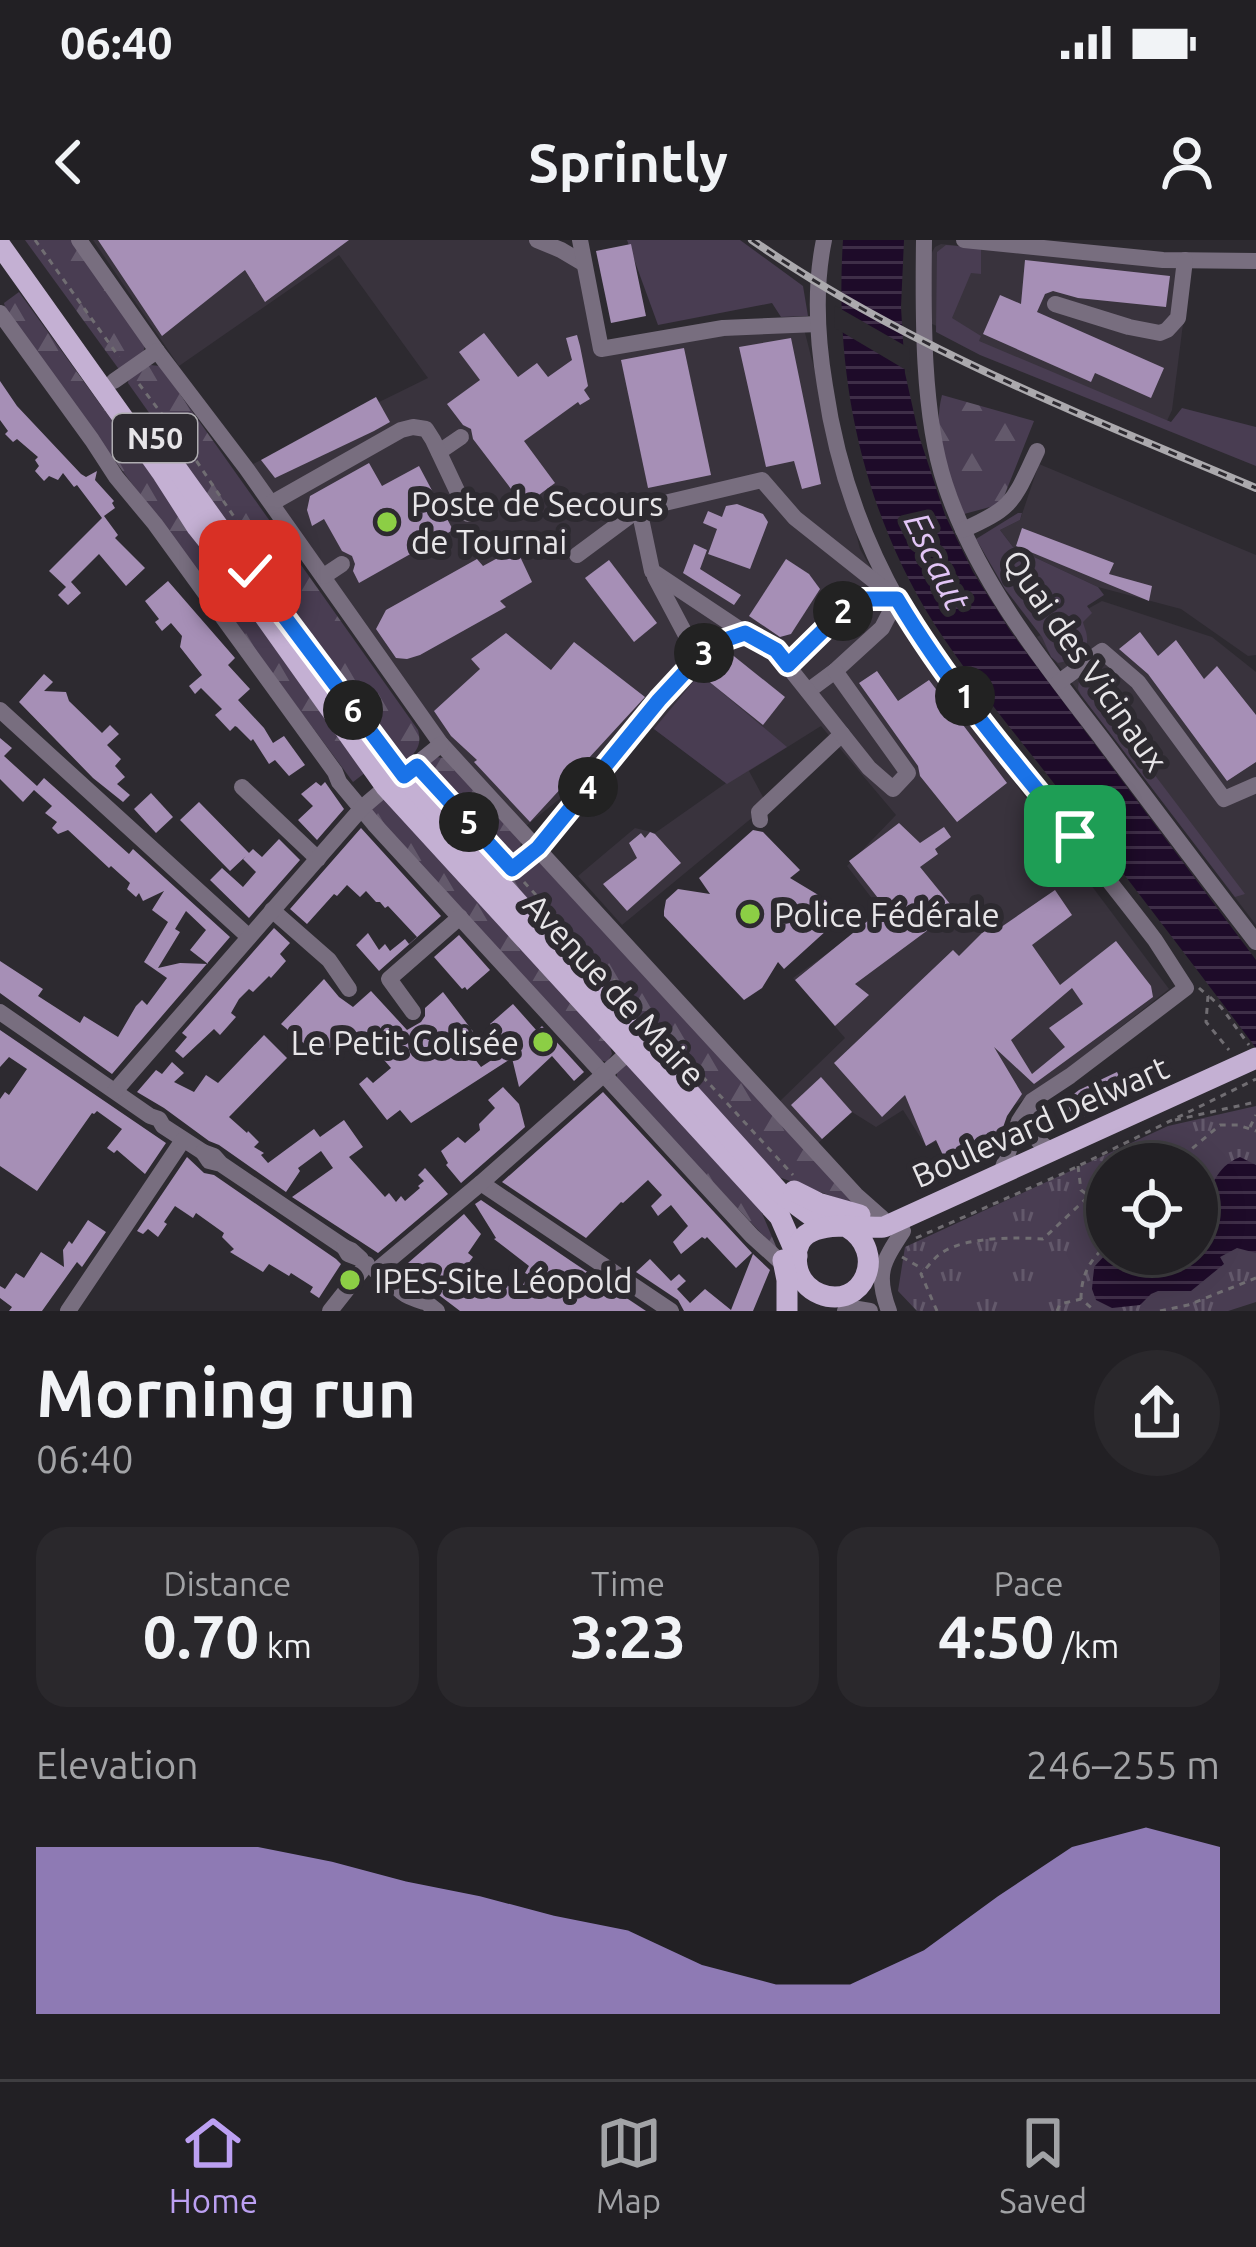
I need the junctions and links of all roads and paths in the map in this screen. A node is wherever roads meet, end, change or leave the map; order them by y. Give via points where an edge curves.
1 (14, 240) edge
2 (35, 240) edge
3 (79, 240) edge
4 (537, 240) edge
5 (580, 240) edge
6 (824, 240) edge
7 (924, 240) edge
8 (964, 240) edge
9 (0, 245) edge
10 (1185, 260) junction
11 (1256, 261) edge
12 (584, 263) junction
13 (1055, 304) dead end
14 (0, 313) edge
15 (818, 324) junction
16 (158, 351) junction
17 (121, 376) junction
18 (461, 436) dead end
19 (1037, 451) dead end
20 (439, 452) junction
21 (272, 503) junction
22 (639, 509) junction
23 (468, 514) dead end
24 (963, 530) junction
25 (250, 541) dead end
26 (577, 555) dead end
27 (342, 564) dead end
28 (652, 571) junction
29 (324, 576) junction
30 (897, 599) junction
31 (745, 633) junction
32 (698, 658) junction
33 (788, 665) junction
34 (835, 671) junction
35 (1059, 682) junction
36 (808, 691) junction
37 (0, 710) edge
38 (842, 734) junction
39 (441, 744) junction
40 (395, 782) junction
41 (1256, 784) edge
42 (242, 787) dead end
43 (362, 809) junction
44 (462, 815) dead end
45 (760, 820) dead end
46 (538, 848) junction
47 (318, 859) junction
48 (505, 875) junction
49 (272, 910) junction
50 (460, 917) junction
51 (249, 937) junction
52 (1256, 942) edge
53 (1186, 988) junction
54 (349, 989) dead end
55 (1208, 996) junction
56 (0, 1012) edge
57 (412, 1012) dead end
58 (629, 1052) junction
59 (1250, 1064) edge
60 (603, 1074) junction
61 (1219, 1086) junction
62 (1256, 1090) edge
63 (115, 1091) junction
64 (1032, 1102) junction
65 (1256, 1102) edge
66 (1256, 1114) edge
67 (1168, 1122) junction
68 (1253, 1130) edge
69 (183, 1139) junction
70 (1199, 1143) edge
71 (1052, 1151) junction
72 (1078, 1166) junction
73 (1001, 1173) junction
74 (767, 1176) junction
75 (482, 1183) junction
76 (1086, 1194) edge
77 (804, 1196) junction
78 (1086, 1199) edge
79 (835, 1226) junction
80 (898, 1228) junction
81 (902, 1257) dead end
82 (869, 1262) junction
83 (368, 1265) junction
84 (1086, 1269) edge
85 (925, 1270) junction
86 (791, 1274) edge
87 (1256, 1278) edge
88 (1081, 1299) junction
89 (842, 1301) edge
90 (431, 1307) edge
91 (68, 1311) edge
92 (330, 1311) edge
93 (671, 1311) edge
94 (775, 1311) edge
95 (797, 1311) edge
96 (870, 1311) edge
97 (885, 1311) edge
98 (937, 1311) edge
99 (1057, 1311) edge
100 (1095, 1311) edge
101 (1160, 1311) edge

1 - 17 main road, Avenue de Maire / N50
2 - 17 path
3 - 16 street, Avenue de Maire
4 - 12 street
5 - 12 street
6 - 15 street
7 - 24 street, Quai des Vicinaux via 934,442
8 - 10 street
9 - 40 main road, Avenue de Maire / N50 via 197,527
10 - 11 street
10 - 13 street via 1178,318 1160,333
12 - 15 street via 601,350 723,328
14 - 43 street, Avenue de Maire
15 - 30 street via 838,454
16 - 17 street
16 - 21 street, Avenue de Maire
17 - 25 path via 187,447
17 - 40 main road, Avenue de Maire / N50
18 - 20 street
19 - 24 street via 1005,509
20 - 21 street via 426,430 401,430
20 - 23 street
21 - 29 street, Avenue de Maire
22 - 26 street
22 - 28 street
22 - 30 street via 762,480 795,518
24 - 35 street, Quai des Vicinaux
27 - 29 street
28 - 31 street
28 - 32 street
29 - 39 street, Avenue de Maire
30 - 33 street via 860,599
30 - 34 street via 882,628
30 - 53 street
31 - 32 street
31 - 33 street
32 - 46 street
33 - 36 street
34 - 36 street
34 - 38 street via 908,773 893,789
35 - 41 street via 1102,651 1138,682 1224,799
35 - 52 street, Quai des Vicinaux
36 - 38 street
37 - 51 street
38 - 45 street via 759,812
39 - 40 street
39 - 46 street, Avenue de Maire
40 - 43 street
40 - 48 main road, Avenue de Maire / N50
40 - 58 main road, Avenue de Maire / N50
40 - 86 street via 779,1204
42 - 47 street
43 - 47 street
43 - 50 street, Avenue de Maire
44 - 48 path
46 - 48 street, Avenue de Maire
46 - 80 street, Avenue de Maire via 856,1195
47 - 49 street
48 - 74 main road, Avenue de Maire / N50
48 - 77 path via 791,1173
49 - 51 street
49 - 54 street
50 - 57 street via 389,979
50 - 60 street, Avenue de Maire
51 - 63 street
53 - 55 path
53 - 64 street
55 - 59 path
55 - 59 path via 1206,1022
56 - 63 street
58 - 60 street
58 - 86 main road, Avenue de Maire / N50 via 768,1207
59 - 61 main road, Boulevard Delwart
59 - 61 path
59 - 62 path
60 - 75 street
60 - 86 street, Avenue de Maire
61 - 67 path
61 - 71 main road, Boulevard Delwart
61 - 80 main road, Boulevard Delwart
63 - 69 street
64 - 71 street via 1030,1131
64 - 73 street
65 - 67 path
66 - 68 path
67 - 72 path
68 - 70 path via 1220,1125
69 - 83 street
69 - 91 street
71 - 73 main road, Boulevard Delwart
72 - 76 path
72 - 80 path
73 - 80 main road, Boulevard Delwart
74 - 77 main road
74 - 79 main road, Avenue de Maire / N50
75 - 83 street
75 - 93 street
77 - 80 main road
78 - 85 path via 1043,1239 962,1243
79 - 80 main road, Boulevard Delwart
79 - 82 main road via 864,1241
79 - 86 main road via 814,1229
80 - 82 main road, Boulevard Delwart
80 - 97 street, Boulevard Delwart via 879,1277
81 - 85 path
82 - 89 main road via 864,1280
83 - 90 street
83 - 92 street
84 - 88 path
85 - 98 path
86 - 89 main road
86 - 94 street
86 - 95 main road
87 - 101 path
88 - 99 path
88 - 100 path
89 - 96 street
89 - 97 street

